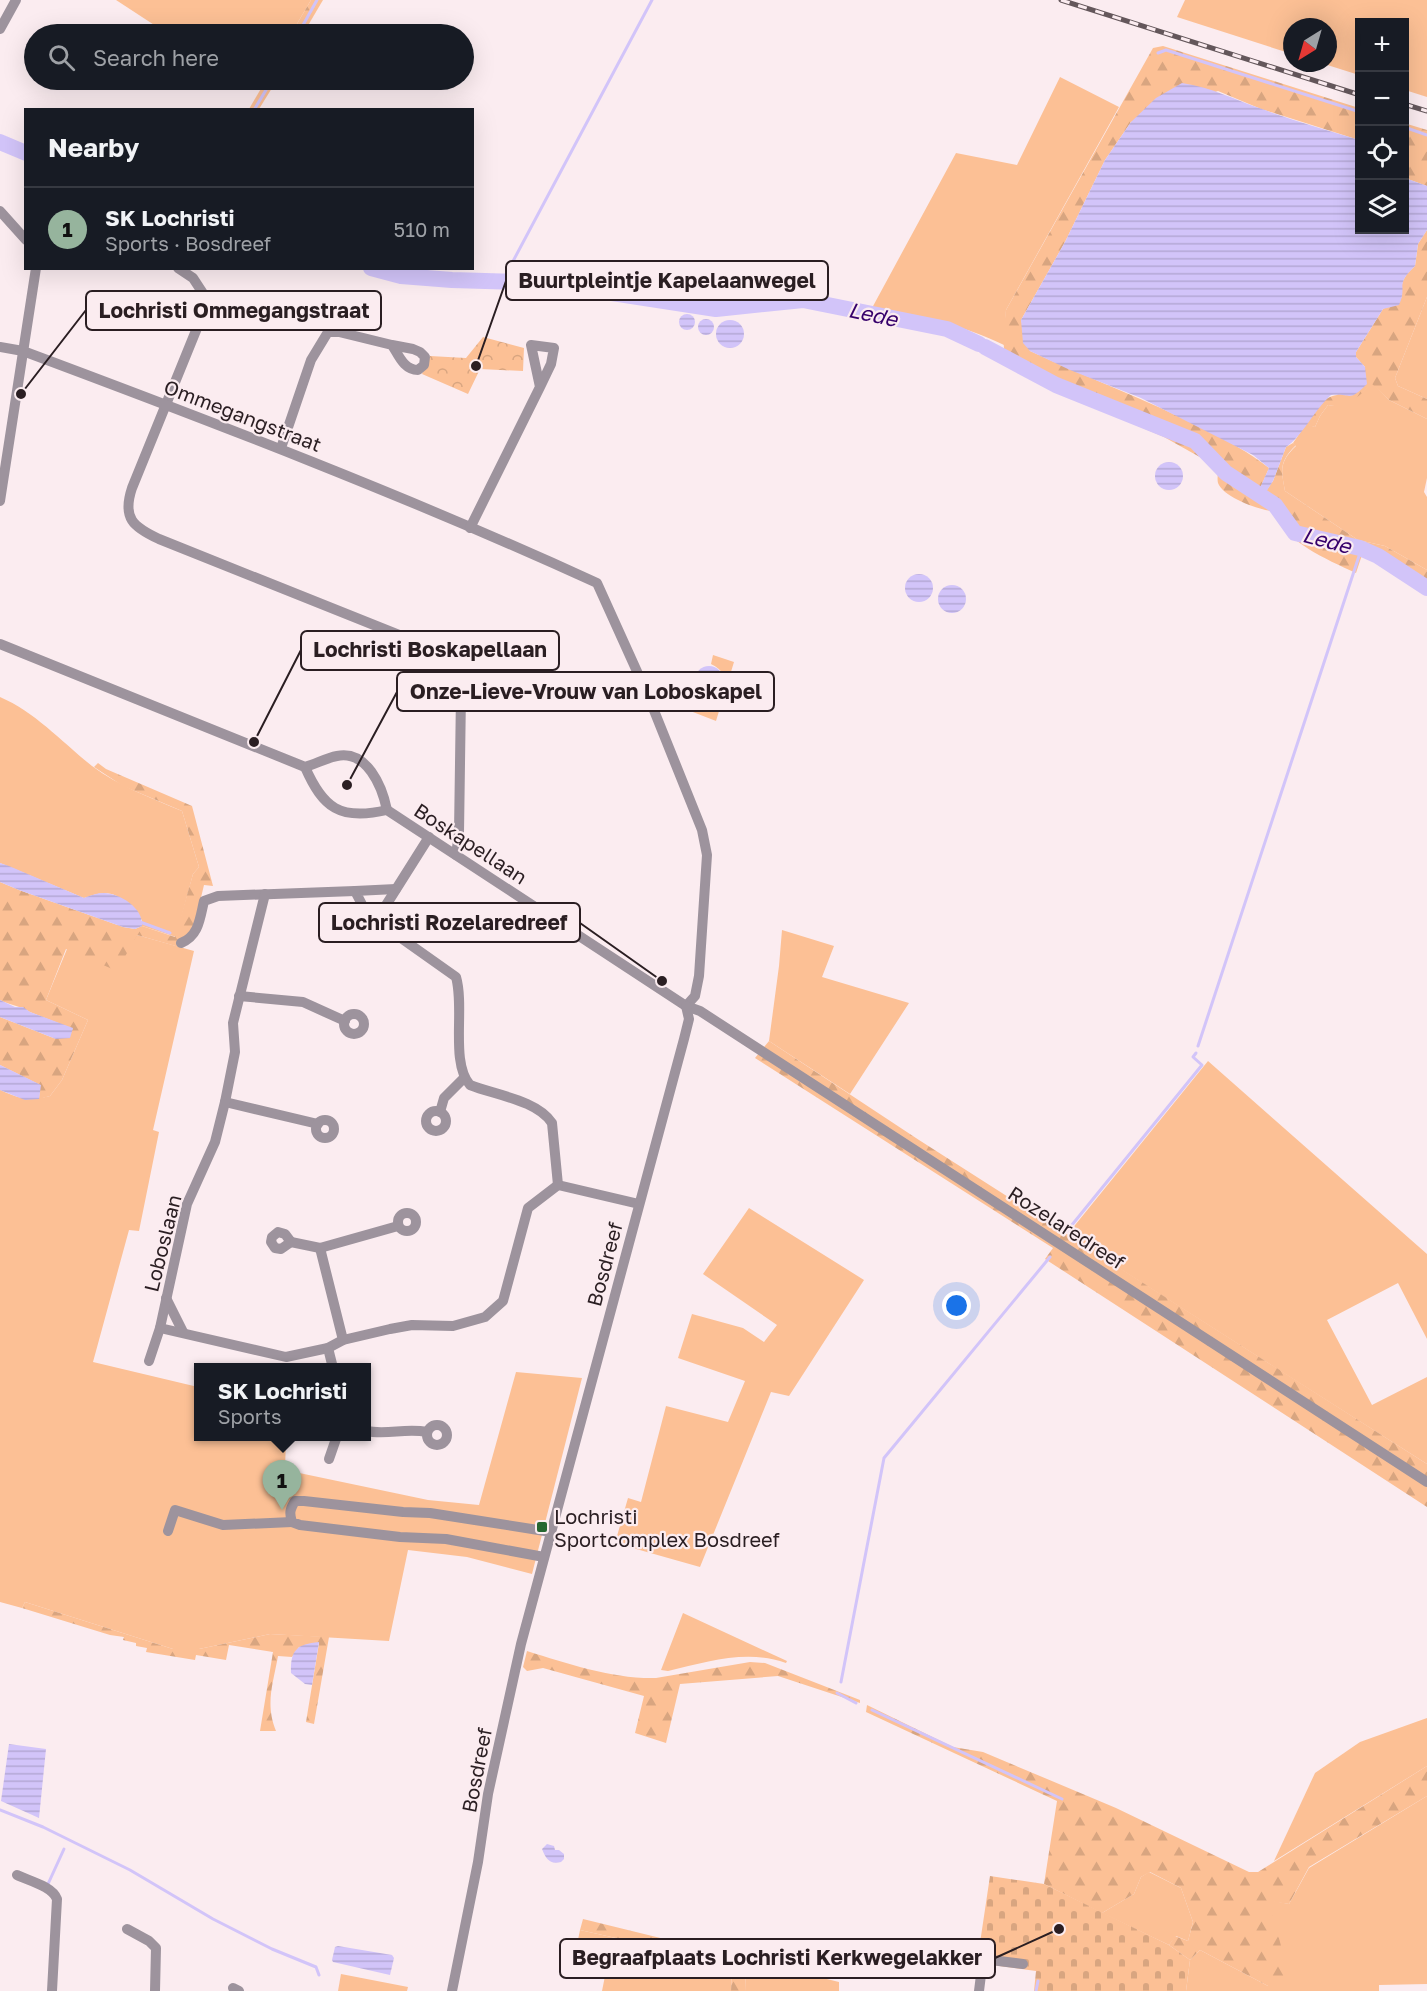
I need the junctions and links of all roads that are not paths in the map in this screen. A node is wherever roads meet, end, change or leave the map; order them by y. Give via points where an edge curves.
1 (16, 0) edge
2 (0, 28) edge
3 (0, 211) edge
4 (24, 238) edge
5 (36, 270) edge
6 (181, 270) edge
7 (226, 297) dead end
8 (208, 301) junction
9 (392, 345) dead end
10 (0, 346) edge
11 (23, 351) junction
12 (540, 387) dead end
13 (166, 404) junction
14 (281, 448) junction
15 (0, 501) edge
16 (470, 528) junction
17 (0, 644) edge
18 (305, 766) junction
19 (387, 810) junction
20 (429, 837) junction
21 (456, 855) junction
22 (396, 889) junction
23 (356, 891) junction
24 (265, 894) junction
25 (376, 921) junction
26 (181, 943) dead end
27 (239, 996) junction
28 (686, 1006) junction
29 (345, 1021) dead end
30 (464, 1078) junction
31 (225, 1102) junction
32 (440, 1112) dead end
33 (318, 1124) dead end
34 (558, 1185) junction
35 (639, 1204) junction
36 (398, 1226) dead end
37 (291, 1242) dead end
38 (320, 1248) junction
39 (166, 1298) junction
40 (160, 1328) junction
41 (183, 1332) junction
42 (343, 1340) junction
43 (328, 1348) junction
44 (149, 1361) dead end
45 (332, 1363) edge
46 (371, 1431) edge
47 (428, 1432) dead end
48 (336, 1441) edge
49 (329, 1459) dead end
50 (1427, 1482) edge
51 (292, 1522) junction
52 (168, 1531) dead end
53 (551, 1532) junction
54 (544, 1557) junction
55 (16, 1875) dead end
56 (127, 1929) dead end
57 (1023, 1964) dead end
58 (52, 1991) edge
59 (155, 1991) edge
60 (452, 1991) edge
61 (979, 1991) edge

1 - 2 street
3 - 4 street
5 - 11 street
6 - 8 street via 193,278
7 - 8 street
8 - 13 street
9 - 14 street via 328,332 311,360
10 - 11 street, Ommegangstraat
11 - 13 street, Ommegangstraat
11 - 15 street
12 - 16 street
13 - 14 street, Ommegangstraat
13 - 21 street via 127,502 135,525 159,539 429,647 453,667 461,694
14 - 16 street, Ommegangstraat
16 - 28 street, Ommegangstraat via 597,583 650,698 702,830 707,855 699,976 695,996
17 - 18 street
18 - 19 street, Boskapellaan via 315,790 335,809 363,813
18 - 19 street, Boskapellaan via 337,756 360,760 372,771
19 - 20 street, Boskapellaan
20 - 21 street, Boskapellaan
20 - 22 street
21 - 28 street, Boskapellaan
22 - 23 street
22 - 25 street
23 - 24 street
23 - 25 street
24 - 26 street via 218,896 204,901 196,933
24 - 27 street, Loboslaan
25 - 30 street via 456,977
27 - 29 street via 303,1002
27 - 31 street, Loboslaan via 234,1023 235,1052
28 - 35 street, Bosdreef via 689,1019
28 - 50 street, Rozelaredreef via 700,1011
30 - 32 street via 444,1098
30 - 34 street via 470,1085 547,1115 552,1123
31 - 33 street
31 - 39 street, Loboslaan via 215,1142 187,1204
34 - 35 street
34 - 42 street via 528,1208 503,1301 485,1317 453,1326 412,1325
35 - 53 street, Bosdreef
36 - 38 street
37 - 38 street
38 - 42 street
39 - 40 street, Loboslaan
39 - 41 street
40 - 41 street
40 - 44 street, Loboslaan
41 - 43 street via 286,1357
42 - 43 street
43 - 45 street
46 - 47 street
48 - 49 street
51 - 52 street via 223,1525 175,1510
51 - 53 street via 290,1508 295,1501 304,1501 430,1513
51 - 54 street via 400,1537 446,1539
53 - 54 street, Bosdreef
54 - 60 street, Bosdreef via 488,1794
55 - 58 street via 56,1894
56 - 59 street via 156,1948
57 - 61 street via 983,1959

